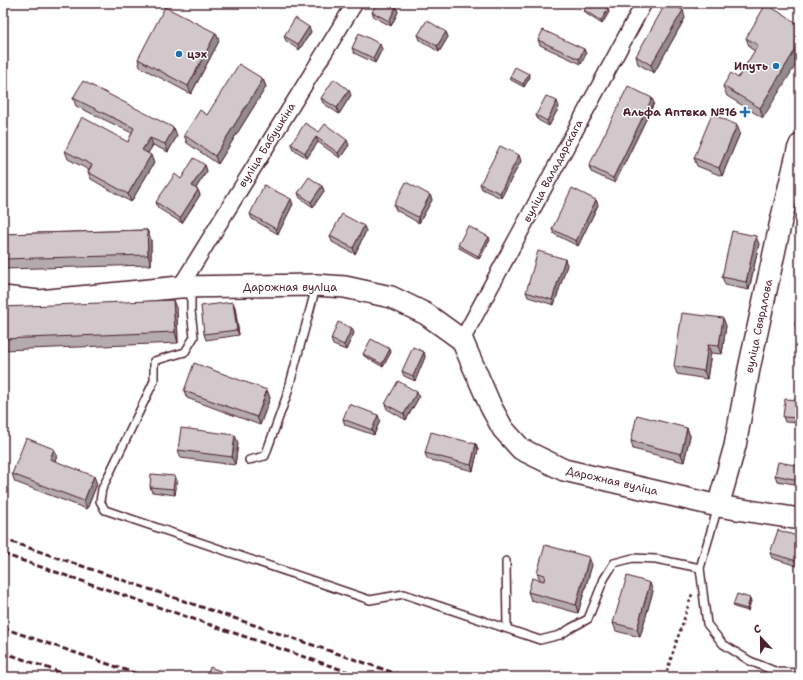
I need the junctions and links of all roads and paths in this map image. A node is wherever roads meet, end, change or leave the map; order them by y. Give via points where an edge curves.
1 (355, 3) edge
2 (644, 3) edge
3 (800, 145) edge
4 (316, 285) junction
5 (186, 287) junction
6 (3, 297) edge
7 (462, 340) junction
8 (249, 460) dead end
9 (718, 506) junction
10 (800, 520) edge
11 (506, 561) dead end
12 (700, 568) junction
13 (507, 628) junction
14 (800, 673) edge
15 (665, 677) edge

1 - 5 street, вуліца Бабушкіна
2 - 7 street, вуліца Валадарскага
3 - 9 street, вуліца Свярдлова via 779,228 735,446
4 - 5 street, Дарожная вуліца
4 - 7 street, Дарожная вуліца via 345,287 392,297 426,314
4 - 8 lane via 287,395 265,456
5 - 6 street, Дарожная вуліца via 39,301
5 - 13 lane via 194,337 185,352 154,361 154,381 102,488 100,501 105,510 370,600 404,594
7 - 9 street, Дарожная вуліца via 503,429 521,449 564,470
9 - 10 street, Дарожная вуліца
9 - 12 lane
11 - 13 lane
12 - 13 lane via 656,559 633,558 614,563 604,579 588,619 560,635 540,640
12 - 14 lane via 707,624 723,644 777,672
12 - 15 path

